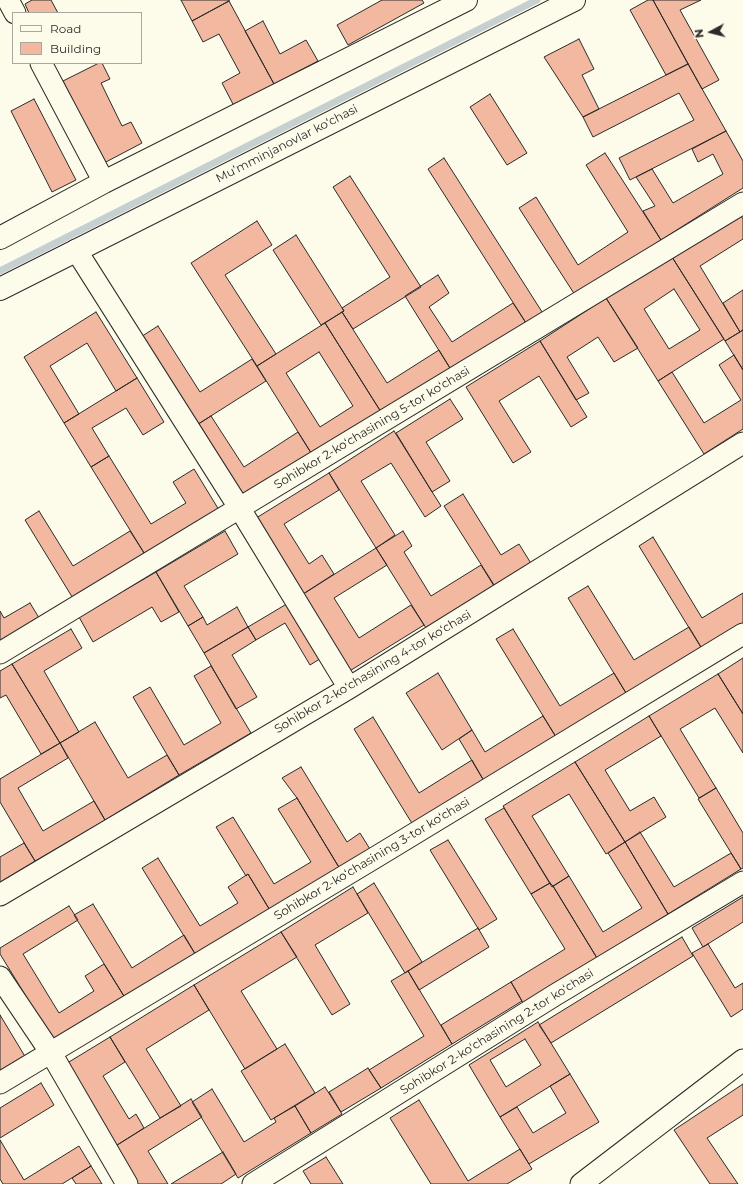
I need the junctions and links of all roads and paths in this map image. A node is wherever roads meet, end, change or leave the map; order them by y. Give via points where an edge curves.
1 (8, 0) edge
2 (466, 0) edge
3 (574, 0) edge
4 (14, 12) edge
5 (42, 64) edge
6 (104, 182) junction
7 (743, 203) edge
8 (0, 238) edge
9 (76, 250) junction
10 (0, 289) edge
11 (743, 443) edge
12 (240, 509) junction
13 (743, 634) edge
14 (0, 653) edge
15 (349, 688) junction
16 (743, 882) edge
17 (0, 895) edge
18 (0, 977) edge
19 (50, 1053) junction
20 (743, 1060) edge
21 (0, 1083) edge
22 (127, 1184) edge
23 (253, 1184) edge
24 (581, 1184) edge

1 - 4 street
2 - 6 main road
3 - 9 main road, Mu’mminjanovlar ko‘chasi
5 - 6 street
6 - 8 main road
7 - 12 street, Sohibkor 2-ko‘chasining 5-tor ko‘chasi
9 - 10 main road, Mu’mminjanovlar ko‘chasi
9 - 12 street
11 - 15 street, Sohibkor 2-ko‘chasining 4-tor ko‘chasi
12 - 14 street, Sohibkor 2-ko‘chasining 5-tor ko‘chasi
12 - 15 street
13 - 19 street, Sohibkor 2-ko‘chasining 3-tor ko‘chasi
15 - 17 street, Sohibkor 2-ko‘chasining 4-tor ko‘chasi
16 - 23 street, Sohibkor 2-ko‘chasining 2-tor ko‘chasi
18 - 19 street
19 - 21 street, Sohibkor 2-ko‘chasining 3-tor ko‘chasi
19 - 22 street
20 - 24 street

